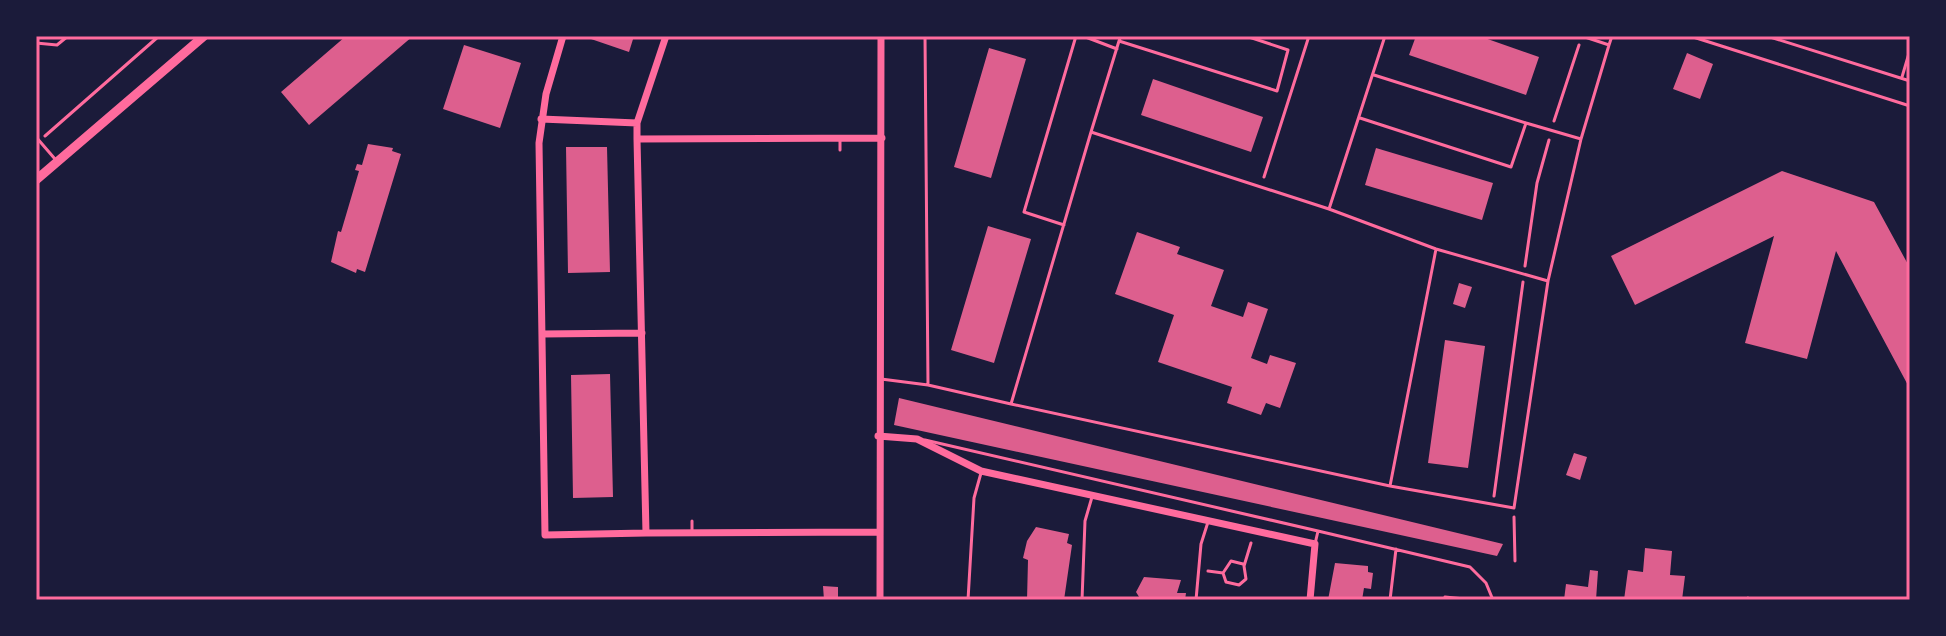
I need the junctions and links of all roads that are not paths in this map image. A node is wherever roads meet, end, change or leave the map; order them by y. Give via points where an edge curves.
1 (68, 36) edge
2 (204, 36) edge
3 (563, 36) edge
4 (666, 36) edge
5 (881, 36) edge
6 (925, 36) edge
7 (1076, 36) edge
8 (1083, 36) edge
9 (1246, 36) edge
10 (1385, 36) edge
11 (1582, 36) edge
12 (1612, 36) edge
13 (1767, 36) edge
14 (1120, 39) edge
15 (36, 43) edge
16 (1609, 45) junction
17 (1117, 49) junction
18 (1910, 50) edge
19 (1374, 75) junction
20 (1902, 78) junction
21 (1910, 81) edge
22 (1360, 118) junction
23 (541, 119) junction
24 (637, 123) junction
25 (1526, 123) junction
26 (1091, 132) junction
27 (840, 138) junction
28 (882, 138) junction
29 (38, 139) edge
30 (637, 139) junction
31 (1581, 139) junction
32 (840, 150) dead end
33 (57, 162) junction
34 (36, 180) edge
35 (1329, 209) junction
36 (1064, 225) junction
37 (1436, 249) junction
38 (1548, 281) junction
39 (642, 333) junction
40 (542, 334) junction
41 (878, 379) junction
42 (928, 385) junction
43 (1011, 404) junction
44 (878, 436) junction
45 (917, 439) junction
46 (981, 471) junction
47 (1390, 486) junction
48 (1092, 497) junction
49 (692, 521) dead end
50 (1208, 522) junction
51 (1318, 531) junction
52 (878, 532) junction
53 (646, 533) junction
54 (692, 534) junction
55 (1315, 544) junction
56 (1396, 549) junction
57 (1445, 597) dead end
58 (880, 600) edge
59 (968, 600) edge
60 (1082, 600) edge
61 (1196, 600) edge
62 (1310, 600) edge
63 (1390, 600) edge
64 (1474, 600) edge
65 (1493, 600) edge

1 - 15 lane via 57,45
2 - 33 main road
3 - 23 street
4 - 24 street
5 - 28 street
6 - 42 lane
7 - 36 lane via 1024,212
8 - 17 lane
9 - 14 lane via 1288,50 1277,91
10 - 19 lane
11 - 16 lane
12 - 16 lane
13 - 20 lane
14 - 17 lane
16 - 31 lane
17 - 26 lane
18 - 20 lane
19 - 22 lane
19 - 25 lane
20 - 21 lane
22 - 25 lane via 1511,167
22 - 35 lane
23 - 24 street
23 - 40 street
24 - 30 street
25 - 31 lane
26 - 35 lane
26 - 36 lane
27 - 28 street
27 - 30 street
27 - 32 lane
28 - 41 street
29 - 33 lane
30 - 39 street
31 - 38 lane
33 - 34 main road
35 - 37 lane
36 - 43 lane
37 - 38 lane
37 - 47 lane
38 - 47 lane via 1514,508
39 - 40 street
39 - 53 street
40 - 53 street via 545,535
41 - 42 lane
41 - 44 street
42 - 43 lane
43 - 47 lane
44 - 45 street
44 - 52 street
45 - 46 street
45 - 51 lane
46 - 48 street
46 - 59 lane via 974,498
48 - 50 street
48 - 60 lane via 1085,521
49 - 54 lane
50 - 55 street
50 - 61 lane
51 - 55 lane
51 - 56 lane
52 - 54 street
52 - 58 street
53 - 54 street
55 - 62 street
56 - 63 lane
56 - 65 lane via 1470,567
57 - 64 lane

